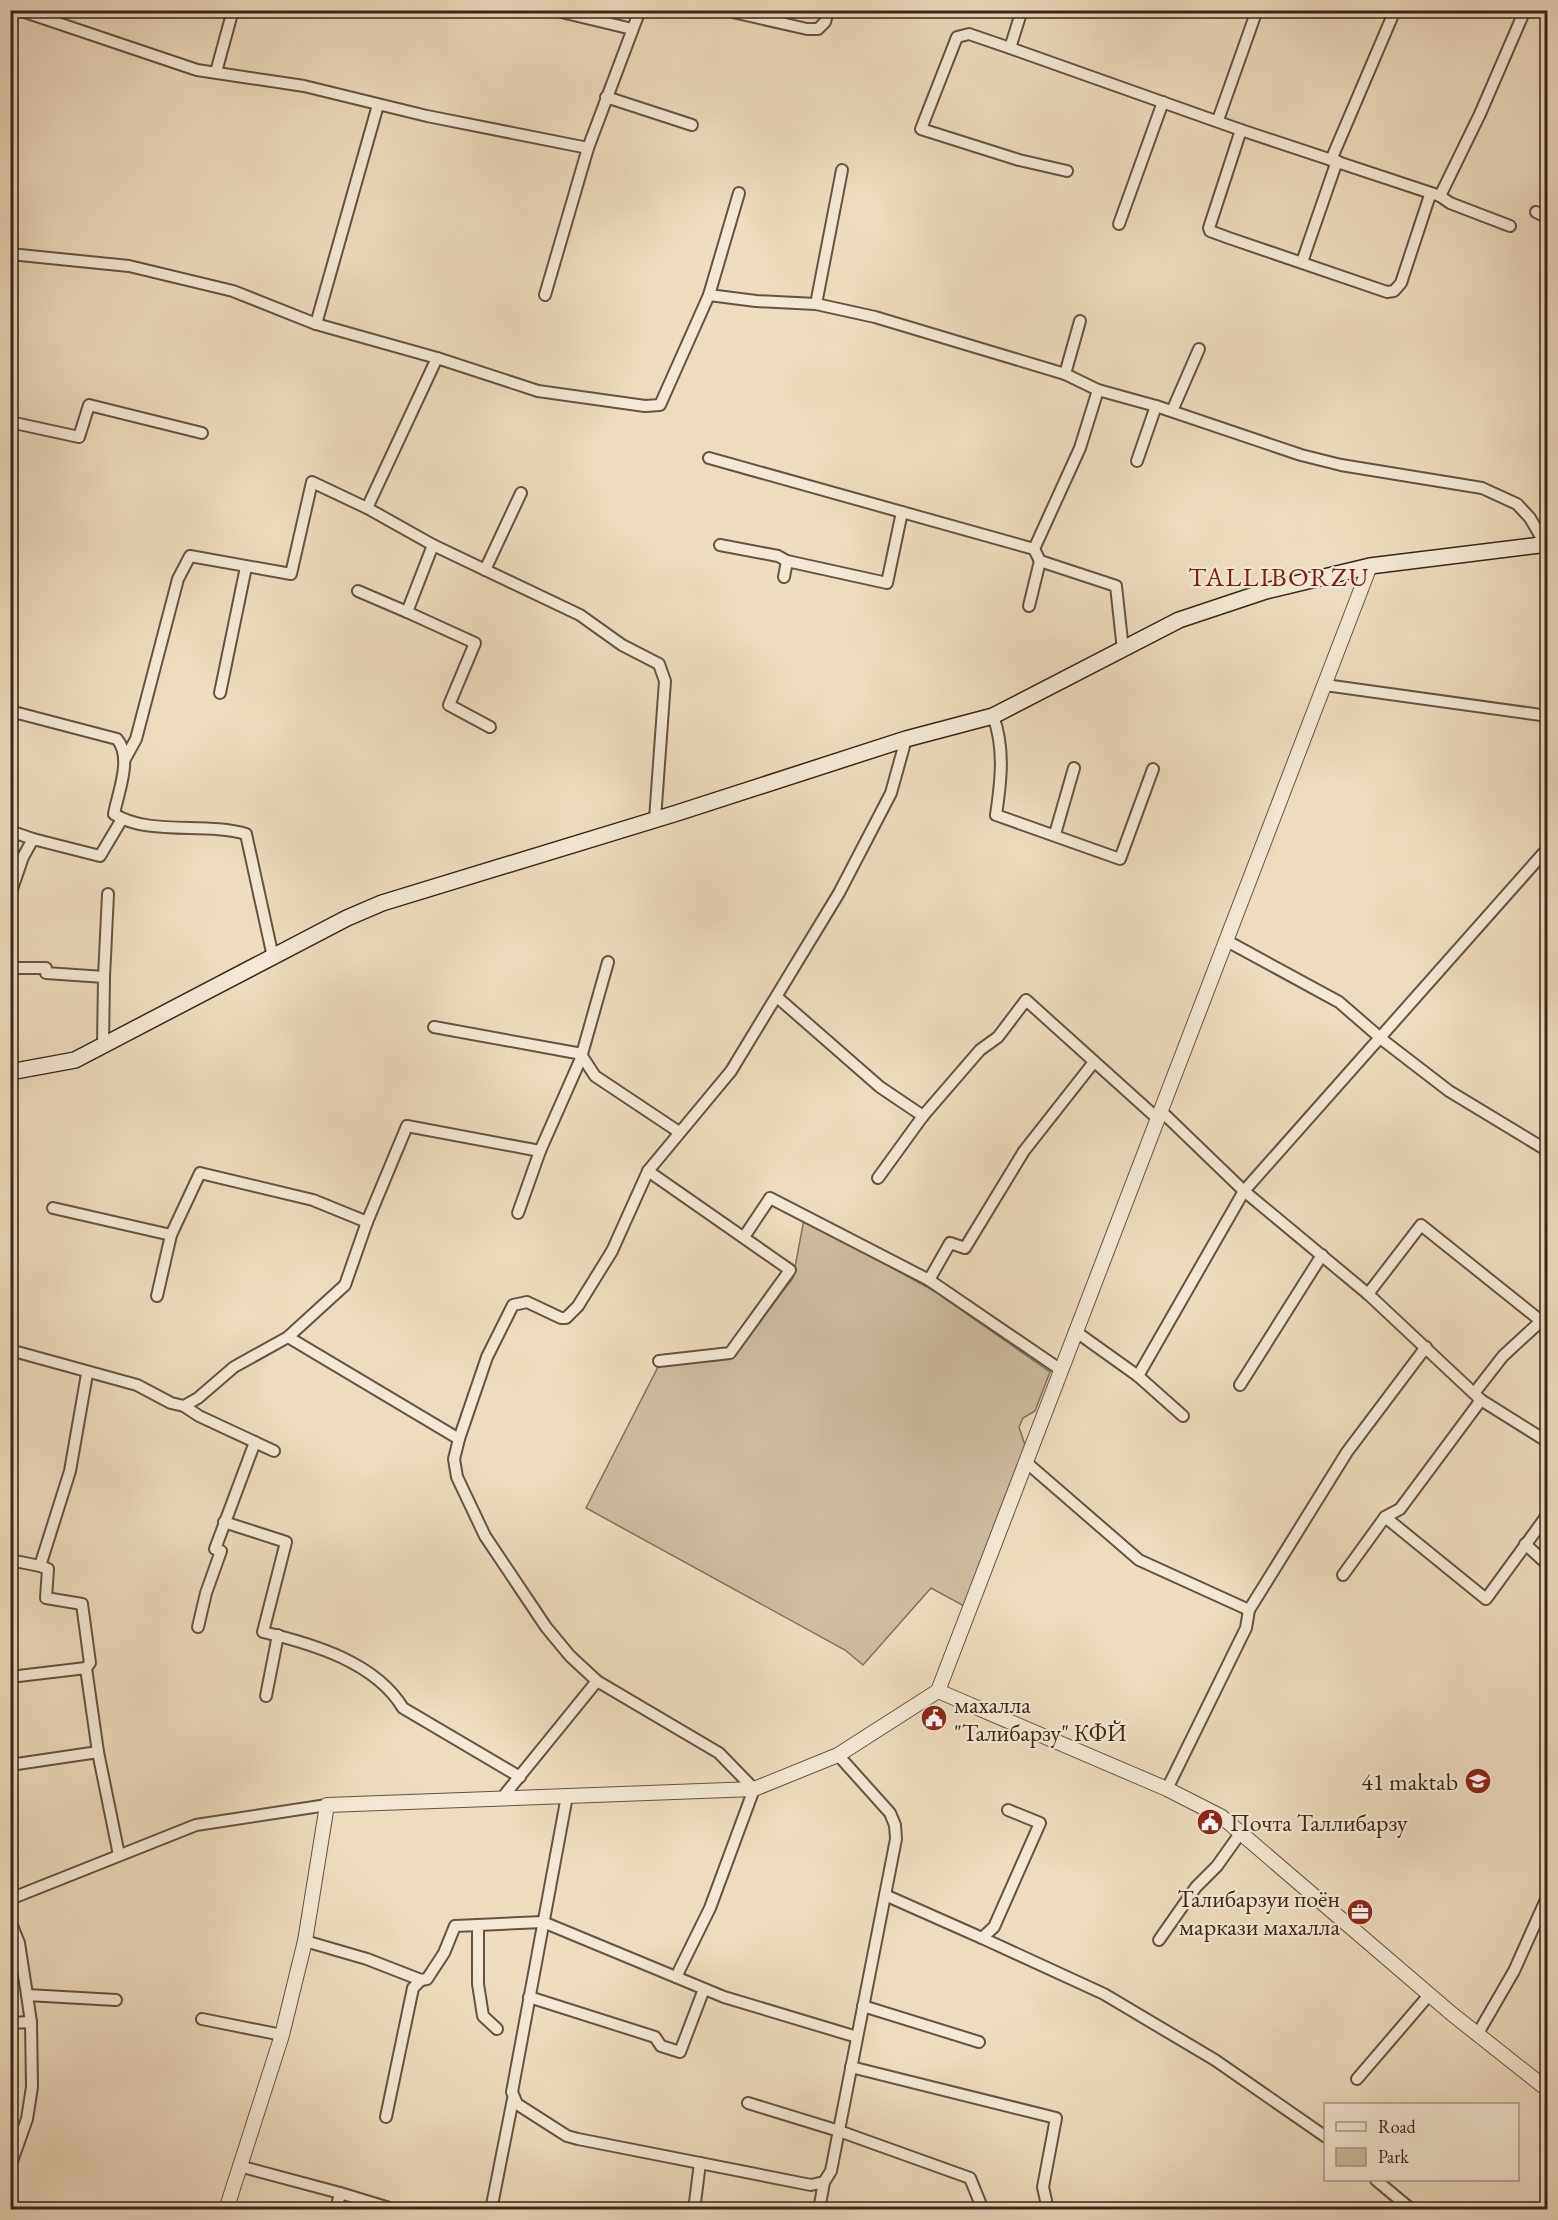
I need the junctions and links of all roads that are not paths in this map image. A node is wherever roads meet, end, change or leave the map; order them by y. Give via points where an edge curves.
1 (19, 10) edge
2 (233, 10) edge
3 (554, 10) edge
4 (640, 10) edge
5 (724, 10) edge
6 (828, 10) edge
7 (1022, 10) edge
8 (1395, 10) edge
9 (1525, 10) edge
10 (1254, 11) edge
11 (632, 30) junction
12 (1010, 48) junction
13 (216, 72) junction
14 (606, 97) junction
15 (1163, 102) junction
16 (378, 105) junction
17 (1218, 120) junction
18 (692, 125) dead end
19 (1241, 130) junction
20 (588, 148) junction
21 (1334, 161) junction
22 (842, 170) dead end
23 (1067, 171) dead end
24 (739, 194) dead end
25 (1435, 195) junction
26 (1536, 212) dead end
27 (1548, 219) edge
28 (1119, 224) dead end
29 (1510, 226) dead end
30 (10, 254) edge
31 (1302, 262) junction
32 (545, 295) dead end
33 (709, 295) junction
34 (816, 304) junction
35 (1080, 321) dead end
36 (316, 324) junction
37 (1199, 350) dead end
38 (437, 358) junction
39 (1065, 374) junction
40 (1098, 390) junction
41 (1156, 406) junction
42 (1172, 411) junction
43 (10, 422) edge
44 (202, 433) dead end
45 (709, 458) dead end
46 (1137, 461) dead end
47 (520, 493) dead end
48 (367, 508) junction
49 (902, 512) junction
50 (1546, 544) edge
51 (433, 545) junction
52 (720, 545) dead end
53 (1034, 549) junction
54 (787, 561) junction
55 (1040, 561) junction
56 (1370, 566) junction
57 (246, 567) junction
58 (485, 570) junction
59 (784, 578) dead end
60 (358, 591) dead end
61 (1029, 606) dead end
62 (407, 612) junction
63 (1123, 650) junction
64 (1324, 685) junction
65 (220, 693) dead end
66 (10, 711) edge
67 (993, 716) junction
68 (1548, 716) edge
69 (490, 727) dead end
70 (906, 739) junction
71 (125, 759) junction
72 (1074, 768) dead end
73 (1153, 769) dead end
74 (122, 819) junction
75 (656, 819) junction
76 (10, 831) edge
77 (1055, 834) junction
78 (33, 839) junction
79 (1548, 848) edge
80 (108, 894) dead end
81 (10, 895) edge
82 (1227, 941) junction
83 (273, 957) junction
84 (608, 962) dead end
85 (10, 968) edge
86 (104, 978) junction
87 (777, 997) junction
88 (434, 1027) dead end
89 (1378, 1036) junction
90 (103, 1045) junction
91 (582, 1055) junction
92 (1094, 1062) junction
93 (10, 1072) edge
94 (1160, 1115) junction
95 (923, 1116) junction
96 (679, 1132) junction
97 (540, 1151) junction
98 (1548, 1151) edge
99 (648, 1171) junction
100 (878, 1178) dead end
101 (1244, 1191) junction
102 (53, 1208) dead end
103 (518, 1213) dead end
104 (367, 1222) junction
105 (171, 1235) junction
106 (744, 1237) junction
107 (1322, 1255) junction
108 (929, 1280) junction
109 (1368, 1294) junction
110 (158, 1296) dead end
111 (1544, 1320) edge
112 (1075, 1331) junction
113 (288, 1336) junction
114 (1426, 1347) junction
115 (10, 1350) edge
116 (659, 1361) dead end
117 (1061, 1370) junction
118 (87, 1374) junction
119 (1138, 1376) junction
120 (1240, 1385) dead end
121 (1478, 1396) junction
122 (184, 1406) junction
123 (1183, 1416) dead end
124 (459, 1439) junction
125 (255, 1442) junction
126 (1548, 1442) edge
127 (274, 1451) dead end
128 (1027, 1463) junction
129 (1548, 1514) edge
130 (1385, 1517) junction
131 (224, 1522) junction
132 (1525, 1544) junction
133 (10, 1560) edge
134 (1548, 1565) edge
135 (40, 1566) junction
136 (1343, 1575) dead end
137 (1249, 1610) junction
138 (198, 1628) dead end
139 (278, 1635) junction
140 (86, 1668) junction
141 (10, 1677) edge
142 (597, 1680) junction
143 (938, 1691) junction
144 (266, 1696) dead end
145 (98, 1752) junction
146 (838, 1755) junction
147 (10, 1765) edge
148 (520, 1777) junction
149 (754, 1789) junction
150 (1167, 1789) junction
151 (567, 1796) junction
152 (502, 1798) junction
153 (327, 1805) junction
154 (1008, 1810) dead end
155 (1239, 1835) junction
156 (119, 1855) junction
157 (885, 1894) junction
158 (1548, 1895) edge
159 (10, 1899) edge
160 (10, 1921) edge
161 (543, 1922) junction
162 (478, 1925) junction
163 (982, 1938) junction
164 (1159, 1940) dead end
165 (305, 1941) junction
166 (676, 1977) junction
167 (421, 1980) junction
168 (704, 1989) junction
169 (27, 1995) junction
170 (1429, 1995) junction
171 (529, 1997) junction
172 (116, 2000) dead end
173 (863, 2006) junction
174 (202, 2019) dead end
175 (31, 2022) junction
176 (10, 2023) edge
177 (497, 2029) dead end
178 (282, 2035) junction
179 (1477, 2035) junction
180 (857, 2037) junction
181 (979, 2042) dead end
182 (851, 2067) junction
183 (1357, 2079) dead end
184 (1548, 2090) edge
185 (513, 2098) junction
186 (748, 2103) dead end
187 (386, 2117) dead end
188 (838, 2131) junction
189 (1324, 2136) edge
190 (700, 2163) junction
191 (239, 2166) junction
192 (10, 2167) edge
193 (1377, 2181) edge
194 (824, 2182) junction
195 (339, 2193) junction
196 (981, 2205) dead end
197 (226, 2210) edge
198 (336, 2210) edge
199 (396, 2210) edge
200 (491, 2210) edge
201 (694, 2210) edge
202 (819, 2210) edge
203 (1048, 2210) edge
204 (1412, 2210) edge

1 - 13 street via 178,64
2 - 13 street
3 - 11 street
4 - 11 street
5 - 6 street via 818,28 825,22
7 - 12 street
8 - 21 street
9 - 25 street via 1480,114
10 - 17 street
11 - 14 street
12 - 15 street
12 - 23 street via 969,34 957,37 921,129
13 - 16 street via 304,86
14 - 18 street
14 - 20 street
15 - 17 street
15 - 28 street
16 - 20 street
16 - 36 street
17 - 19 street
19 - 21 street
19 - 31 street via 1209,228
20 - 32 street
21 - 25 street
21 - 31 street
22 - 34 street
24 - 33 street
25 - 29 street
25 - 31 street via 1396,290 1387,291
26 - 27 street
30 - 36 street via 129,266 233,291
33 - 34 street
33 - 38 street via 660,405 538,391
34 - 39 street via 926,331
35 - 39 street
36 - 38 street
37 - 42 street
38 - 48 street
39 - 40 street
40 - 41 street
40 - 53 street via 1080,448
41 - 42 street
41 - 46 street
42 - 50 street via 1341,465 1482,488 1517,504
43 - 44 street via 79,437 89,405
45 - 49 street
47 - 58 street
48 - 51 street
48 - 57 street via 312,482 291,574
49 - 53 street
49 - 54 street via 887,583
50 - 56 main road
51 - 58 street
51 - 62 street
52 - 54 street
53 - 55 street
54 - 59 street
55 - 61 street
55 - 63 street via 1116,586
56 - 63 main road via 1266,591 1190,617
56 - 64 street
57 - 65 street
57 - 71 street via 190,556 177,579 136,739
58 - 75 street via 580,615 663,670
60 - 62 street
62 - 69 street via 475,644 449,705
63 - 67 main road
64 - 68 street
64 - 82 street
66 - 71 street via 117,739 124,747
67 - 70 main road
67 - 77 street via 1000,735 1001,767 996,815
70 - 75 main road
70 - 87 street via 891,793
71 - 74 street via 114,814
72 - 77 street
73 - 77 street via 1120,860
74 - 78 street via 100,855
74 - 83 street via 230,829 246,834
75 - 83 main road via 382,903
76 - 78 street
78 - 81 street
79 - 89 street
80 - 86 street
82 - 89 street via 1339,1002
82 - 94 street
83 - 90 main road
84 - 91 street
85 - 86 street via 46,968 46,973
86 - 90 street
87 - 95 street via 880,1086
87 - 96 street via 731,1071
88 - 91 street
89 - 98 street via 1449,1091
89 - 101 street
90 - 93 main road via 75,1060
91 - 96 street via 596,1076
91 - 97 street
92 - 94 street
92 - 95 street via 1026,1000 998,1037 980,1050
92 - 108 street via 1024,1152 965,1248 950,1243
94 - 101 street
94 - 112 street
95 - 100 street
96 - 99 street
97 - 103 street
97 - 104 street via 407,1126
99 - 106 street
99 - 124 street via 612,1251 571,1314 561,1318 527,1302 513,1305 483,1366
101 - 107 street
101 - 119 street
102 - 105 street
104 - 105 street via 313,1200 200,1173
104 - 113 street via 345,1285
105 - 110 street
106 - 108 street via 770,1198
106 - 116 street via 790,1270 730,1353
107 - 109 street
107 - 120 street
108 - 117 street
109 - 111 street via 1421,1225
109 - 114 street
111 - 121 street via 1503,1356
112 - 117 street
112 - 119 street
113 - 122 street via 234,1366
113 - 124 street
114 - 121 street
114 - 137 street via 1347,1452
115 - 118 street
117 - 128 street
118 - 122 street via 97,1373 137,1385
118 - 135 street via 70,1471
119 - 123 street
121 - 126 street
121 - 130 street via 1400,1509
122 - 125 street
124 - 142 street via 454,1459 457,1477 485,1536 546,1627
125 - 127 street
125 - 131 street
128 - 137 street via 1138,1560
128 - 143 street
129 - 132 street
130 - 132 street via 1485,1599
130 - 136 street
131 - 138 street via 215,1549 221,1551
131 - 139 street via 286,1542 263,1632
132 - 134 street
133 - 135 street
135 - 140 street via 48,1569 46,1598 82,1604 90,1663
137 - 150 street via 1246,1628
139 - 144 street
139 - 148 street via 315,1645 367,1672 392,1690 404,1708
140 - 141 street
140 - 145 street
142 - 148 street
142 - 149 street via 719,1753
143 - 146 street
143 - 150 street
145 - 147 street
145 - 156 street
146 - 149 street
146 - 157 street via 890,1813 895,1825
148 - 152 street
149 - 151 street
149 - 166 street via 710,1908
150 - 155 street via 1222,1817
151 - 152 street
151 - 161 street
152 - 153 street
153 - 156 street via 196,1825
153 - 165 street
154 - 163 street via 1040,1823 994,1927
155 - 164 street
155 - 170 street
156 - 159 street
157 - 163 street
157 - 173 street
158 - 179 street via 1514,1971
160 - 169 street via 20,1943
161 - 162 street
161 - 166 street
161 - 171 street
162 - 167 street via 455,1926 444,1953 427,1979
162 - 177 street via 478,1984 483,2016
163 - 189 street via 1104,1994 1215,2060
165 - 167 street
165 - 178 street
166 - 168 street
167 - 187 street via 413,1989
168 - 171 street via 680,2052 661,2046 655,2037
168 - 180 street
169 - 172 street
169 - 175 street
170 - 179 street
170 - 183 street
171 - 185 street
173 - 180 street
173 - 181 street
174 - 178 street
175 - 176 street
175 - 192 street via 32,2087 27,2119
178 - 191 street
179 - 184 street
180 - 182 street
182 - 188 street
182 - 203 street via 1056,2118 1043,2187
185 - 190 street via 567,2136
185 - 200 street
186 - 188 street
188 - 194 street via 831,2171
188 - 196 street via 970,2178
190 - 194 street via 812,2185
190 - 201 street
191 - 195 street
191 - 197 street
193 - 204 street
194 - 202 street
195 - 198 street
195 - 199 street

